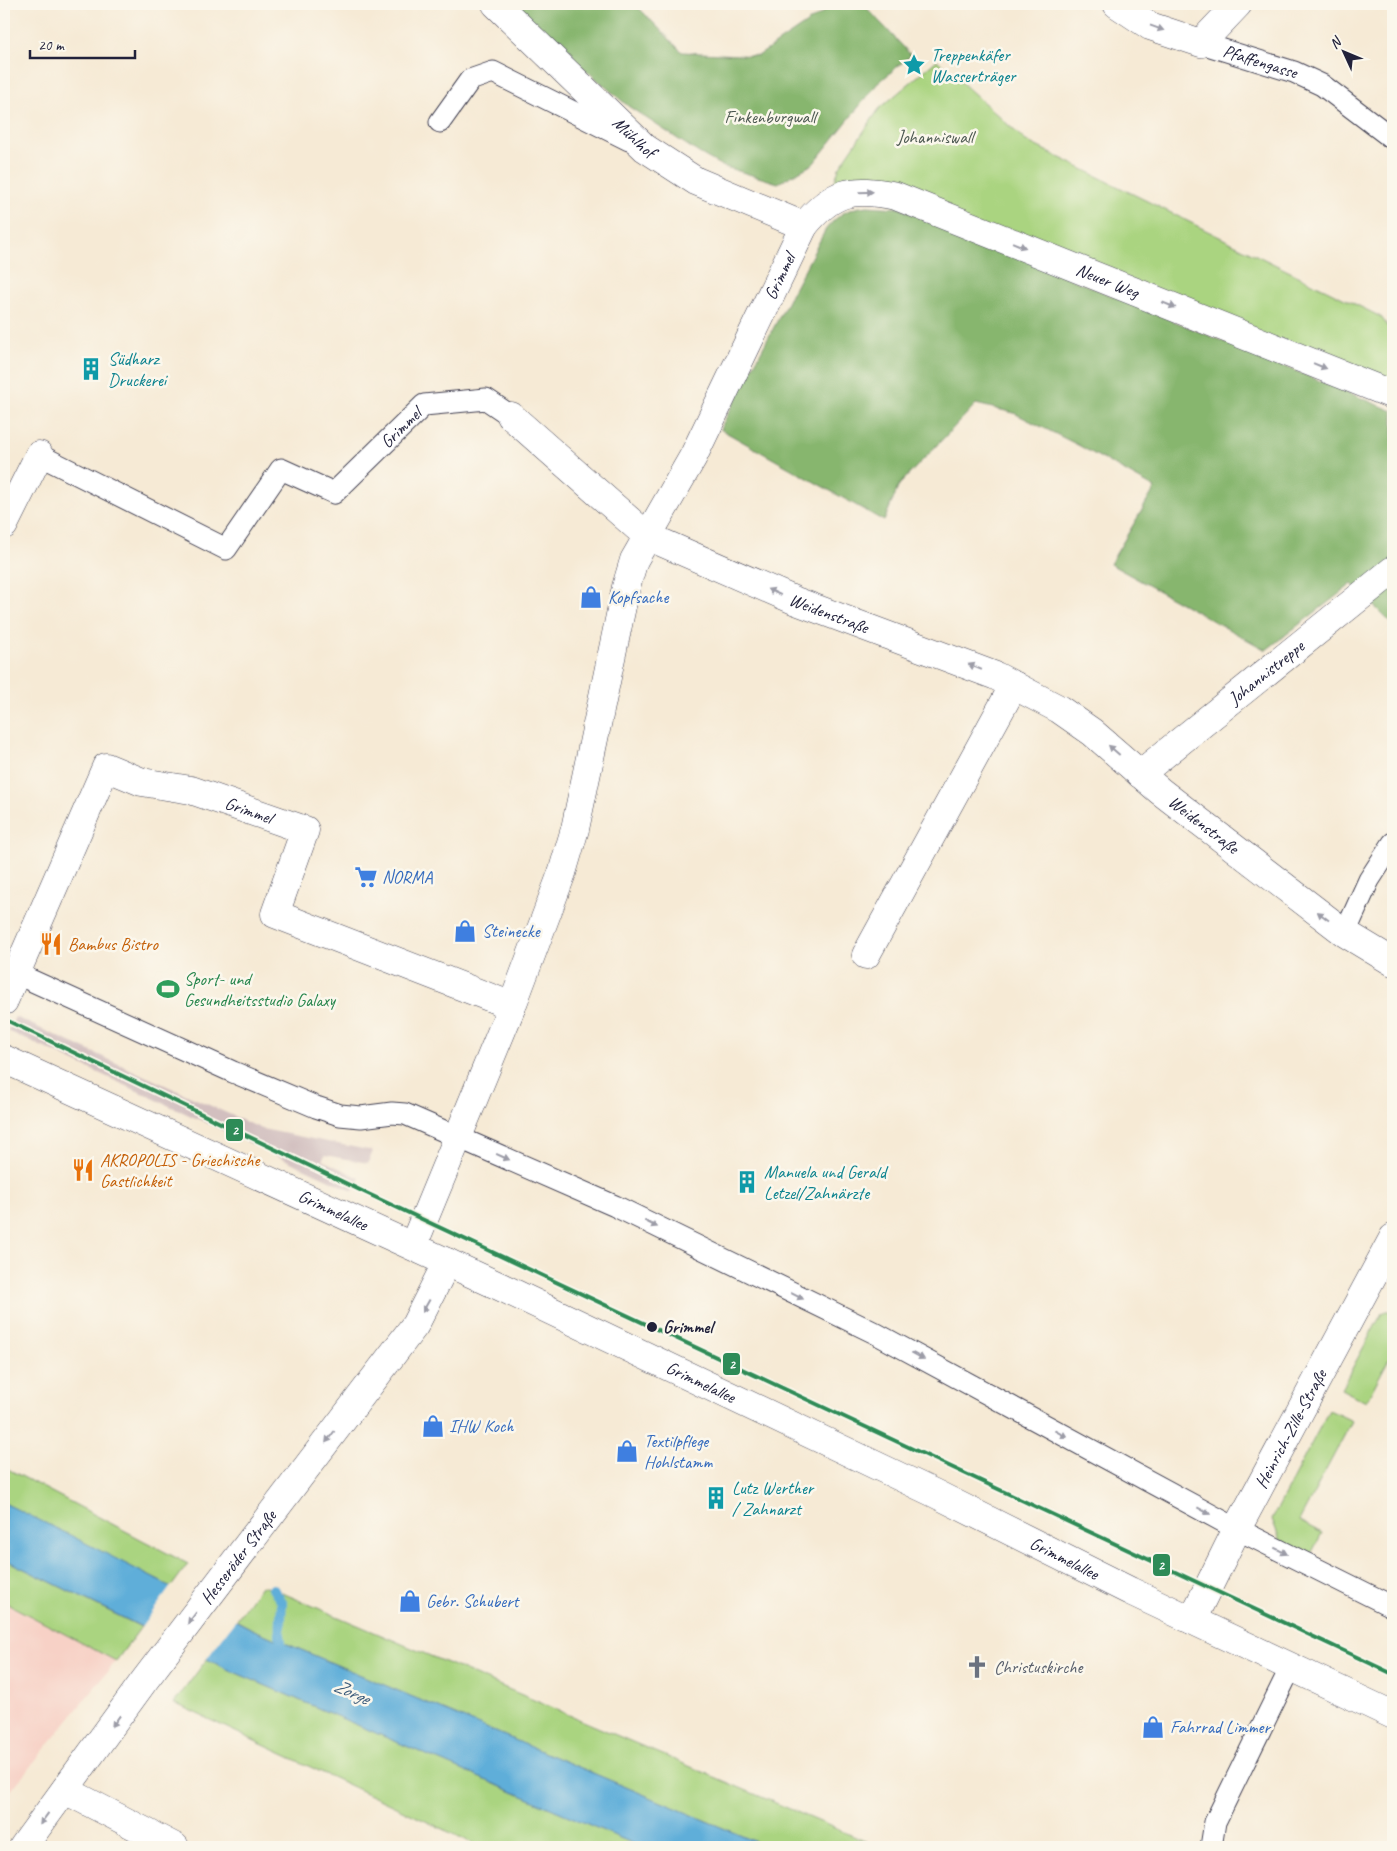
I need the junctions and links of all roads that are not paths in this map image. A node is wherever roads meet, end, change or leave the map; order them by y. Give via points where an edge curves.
1 (496, 4) edge
2 (1117, 4) edge
3 (1238, 4) edge
4 (1201, 43) junction
5 (440, 122) dead end
6 (1393, 138) edge
7 (645, 148) junction
8 (812, 216) junction
9 (1393, 395) edge
10 (511, 416) joint
11 (39, 455) joint
12 (4, 525) edge
13 (646, 536) junction
14 (1393, 570) edge
15 (1014, 685) junction
16 (1140, 774) junction
17 (1393, 843) edge
18 (1345, 933) junction
19 (866, 954) dead end
20 (1393, 962) edge
21 (10, 971) edge
22 (4, 1000) edge
23 (512, 1006) junction
24 (4, 1059) edge
25 (459, 1137) junction
26 (1393, 1238) edge
27 (414, 1246) junction
28 (447, 1262) junction
29 (1386, 1268) edge
30 (1237, 1529) junction
31 (1393, 1608) edge
32 (1192, 1620) junction
33 (1291, 1667) junction
34 (1393, 1715) edge
35 (65, 1790) junction
36 (23, 1847) edge
37 (175, 1847) edge
38 (1211, 1847) edge

1 - 7 street, Mühlhof
2 -> 4 street, Pfaffengasse via 1150,26
3 - 4 street
4 - 6 lane, Pfaffengasse via 1270,63 1322,85
5 - 7 lane via 470,80 494,72
7 - 8 street, Mühlhof via 696,181
8 -> 9 street, Neuer Weg via 838,196 853,192 875,191 896,196
8 - 13 street, Grimmel via 693,456
10 - 11 lane, Grimmel via 486,399 424,405 334,493 281,469 226,549
10 - 13 street, Grimmel
11 - 12 street
15 -> 13 street, Weidenstraße via 962,662 796,602
13 - 23 street, Grimmel via 626,587 575,829 562,873
14 - 16 street, Johannistreppe
16 -> 15 street, Weidenstraße via 1076,720
15 - 19 street
18 -> 16 street, Weidenstraße
17 - 18 lane via 1370,880
18 - 20 street, Weidenstraße
21 - 22 street, Grimmel
21 - 23 street, Grimmel via 106,767 142,782 191,790 305,830 275,914
21 - 25 lane via 316,1107 340,1115 361,1117 405,1114
23 - 25 street, Grimmel
24 - 27 street, Grimmelallee
25 - 27 street, Grimmel
25 -> 30 lane via 615,1206 875,1333
26 - 29 street, Heinrich-Zille-Straße
27 - 28 street, Grimmelallee
28 - 32 street, Grimmelallee via 934,1493
28 -> 35 street, Hesseröder Straße via 415,1325
29 - 30 street, Heinrich-Zille-Straße
30 -> 31 lane
30 - 32 street, Heinrich-Zille-Straße
32 - 33 street, Grimmelallee
33 - 34 street, Grimmelallee
33 - 38 lane via 1215,1822
35 -> 36 street, Hesseröder Straße
35 - 37 street

